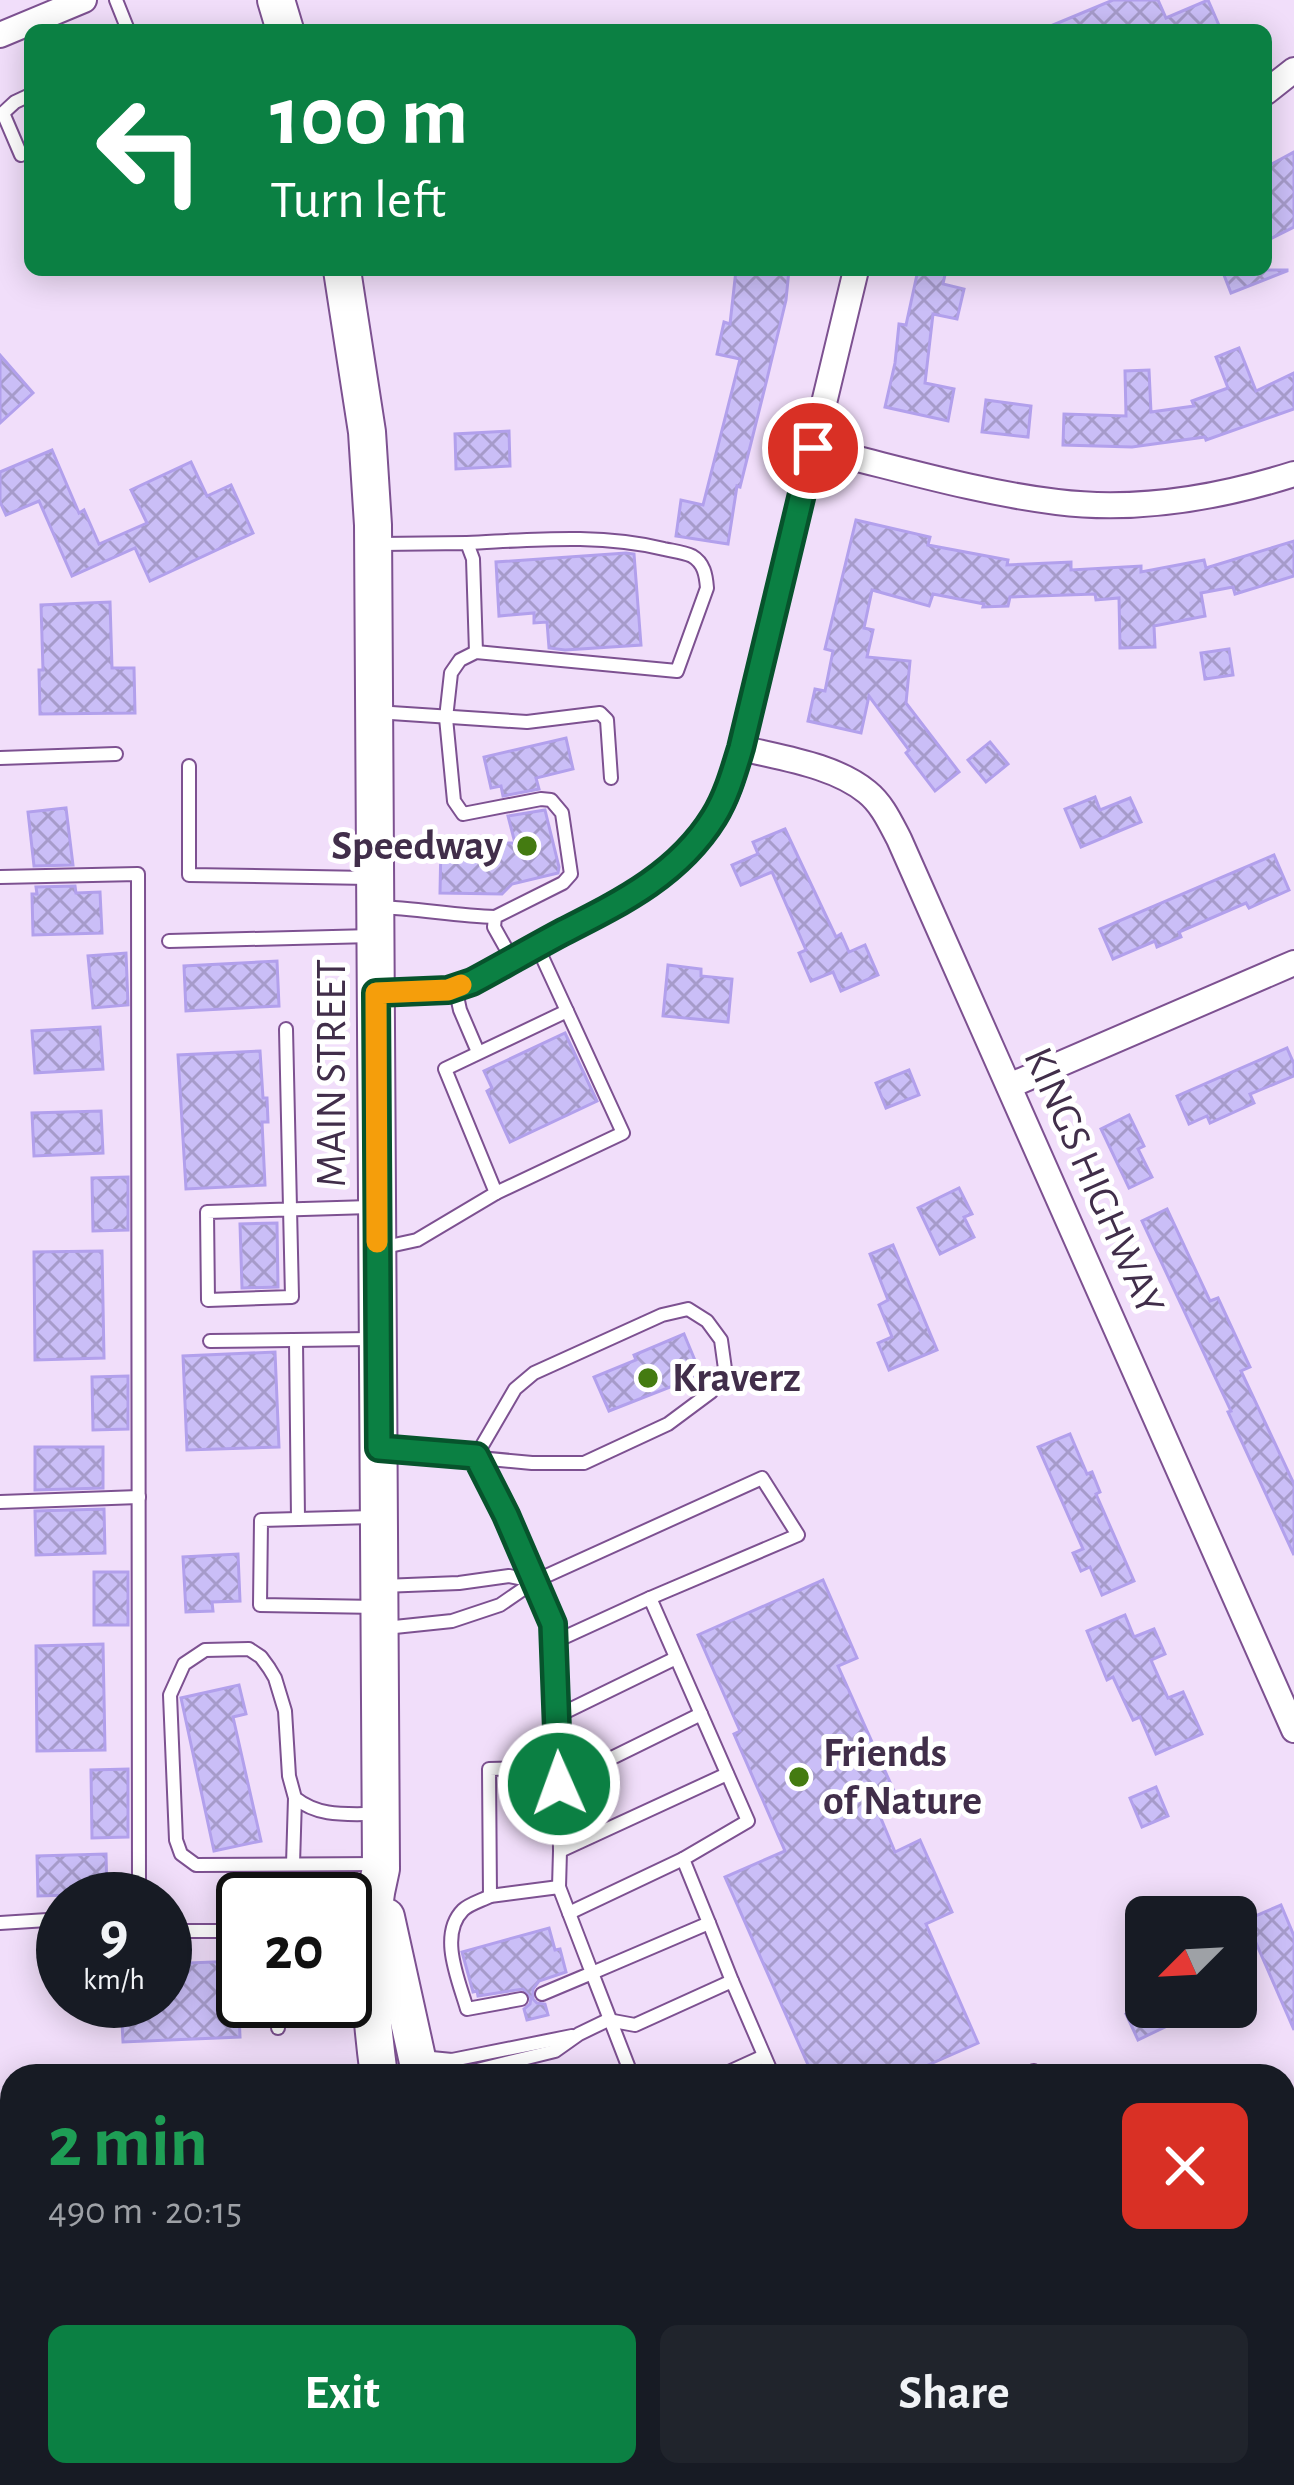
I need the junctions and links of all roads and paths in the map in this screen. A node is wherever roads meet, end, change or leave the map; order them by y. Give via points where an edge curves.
1 (84, 0) edge
2 (26, 24) edge
3 (24, 98) edge
4 (21, 155) dead end
5 (343, 276) edge
6 (855, 276) edge
7 (813, 448) junction
8 (1294, 474) edge
9 (466, 543) junction
10 (373, 544) junction
11 (476, 652) junction
12 (375, 712) junction
13 (446, 718) junction
14 (741, 748) junction
15 (116, 754) dead end
16 (0, 758) edge
17 (189, 766) dead end
18 (611, 778) dead end
19 (0, 877) edge
20 (376, 907) junction
21 (495, 917) junction
22 (169, 941) dead end
23 (536, 946) junction
24 (512, 960) junction
25 (1294, 963) edge
26 (455, 987) junction
27 (376, 993) junction
28 (567, 1011) junction
29 (286, 1029) dead end
30 (478, 1052) junction
31 (1009, 1086) junction
32 (496, 1193) junction
33 (377, 1207) junction
34 (292, 1208) junction
35 (377, 1249) junction
36 (378, 1339) junction
37 (209, 1341) dead end
38 (296, 1341) junction
39 (379, 1448) junction
40 (476, 1456) junction
41 (139, 1497) junction
42 (0, 1502) edge
43 (379, 1516) junction
44 (298, 1519) junction
45 (536, 1581) junction
46 (650, 1598) junction
47 (379, 1607) junction
48 (554, 1642) junction
49 (676, 1658) junction
50 (701, 1714) junction
51 (557, 1715) junction
52 (1294, 1730) edge
53 (559, 1767) junction
54 (727, 1774) junction
55 (559, 1784) junction
56 (295, 1798) junction
57 (380, 1814) junction
58 (560, 1850) junction
59 (683, 1859) junction
60 (293, 1864) junction
61 (380, 1871) junction
62 (139, 1872) edge
63 (559, 1887) junction
64 (490, 1896) junction
65 (569, 1913) junction
66 (36, 1921) edge
67 (0, 1923) edge
68 (709, 1923) junction
69 (374, 1931) junction
70 (592, 1973) junction
71 (732, 1981) junction
72 (542, 1994) dead end
73 (521, 1999) dead end
74 (608, 2020) junction
75 (579, 2034) junction
76 (764, 2056) junction
77 (378, 2064) edge
78 (418, 2064) edge
79 (430, 2064) edge
80 (502, 2064) edge
81 (627, 2064) edge
82 (746, 2064) edge
83 (768, 2064) edge

1 - 2 street
3 - 4 lane via 3,113
5 - 10 main road, MAIN STREET via 367,433
6 - 7 street
7 - 8 street via 1062,503 1177,501
7 - 14 street
9 - 10 lane
9 - 11 lane
9 - 11 lane via 644,544 690,555 703,566 707,588 677,671
10 - 12 main road, MAIN STREET
11 - 13 lane via 451,673
12 - 13 lane
12 - 20 main road, MAIN STREET
13 - 18 lane via 527,722 600,713
13 - 21 lane via 454,801 463,814 541,799 562,813 571,874
14 - 23 street via 715,817 686,855 632,897
14 - 31 street, KINGS HIGHWAY via 837,774 885,812
15 - 16 lane
17 - 20 lane via 189,875
19 - 41 lane via 138,874
20 - 21 lane
20 - 22 lane
20 - 27 main road, MAIN STREET
21 - 24 lane
23 - 24 street
23 - 28 lane
24 - 26 street
25 - 31 street
26 - 27 street
26 - 30 lane
27 - 33 main road, MAIN STREET
28 - 30 lane
28 - 32 lane via 623,1133
29 - 34 lane
30 - 32 lane via 445,1069
31 - 52 street, KINGS HIGHWAY
32 - 35 lane via 417,1240
33 - 34 lane
33 - 35 main road, MAIN STREET
34 - 34 lane via 207,1212 208,1300 292,1297
35 - 36 main road, MAIN STREET
36 - 38 lane
36 - 39 main road, MAIN STREET
37 - 38 lane
38 - 44 lane
39 - 40 lane
39 - 43 main road, MAIN STREET
40 - 40 lane via 584,1463 668,1424 711,1393 725,1369 721,1340 688,1310 534,1373 515,1389
40 - 45 lane
41 - 42 lane
41 - 62 lane
43 - 44 lane
43 - 47 main road, MAIN STREET
44 - 47 lane via 261,1520 260,1605
45 - 46 lane via 762,1478 798,1535
45 - 47 lane via 459,1583
45 - 47 lane via 500,1605 452,1621
45 - 48 lane
46 - 48 lane
46 - 49 lane
47 - 57 main road, MAIN STREET
48 - 51 lane
49 - 50 lane
49 - 51 lane
50 - 54 lane
50 - 55 lane
51 - 53 lane
53 - 55 lane
53 - 64 lane via 488,1769
54 - 58 lane
54 - 59 lane via 748,1821
55 - 58 lane
56 - 57 lane via 326,1814
56 - 60 lane
56 - 60 lane via 281,1693 261,1657 249,1649 193,1656 170,1695 181,1854 196,1865
57 - 61 main road, MAIN STREET
58 - 63 lane
59 - 65 lane
59 - 68 lane
60 - 61 lane
61 - 69 main road, MAIN STREET
63 - 64 lane
63 - 65 lane
64 - 73 lane via 463,1911 451,1936 456,1973 467,2008
65 - 70 lane
66 - 67 lane
68 - 70 lane
68 - 71 lane
69 - 77 main road, MAIN STREET via 369,1993
69 - 78 main road, MAIN STREET
70 - 72 lane
70 - 74 lane
71 - 74 lane via 635,2025
71 - 76 lane
74 - 75 lane
74 - 81 lane
75 - 79 lane
75 - 80 lane via 555,2051
76 - 82 lane
76 - 83 lane

